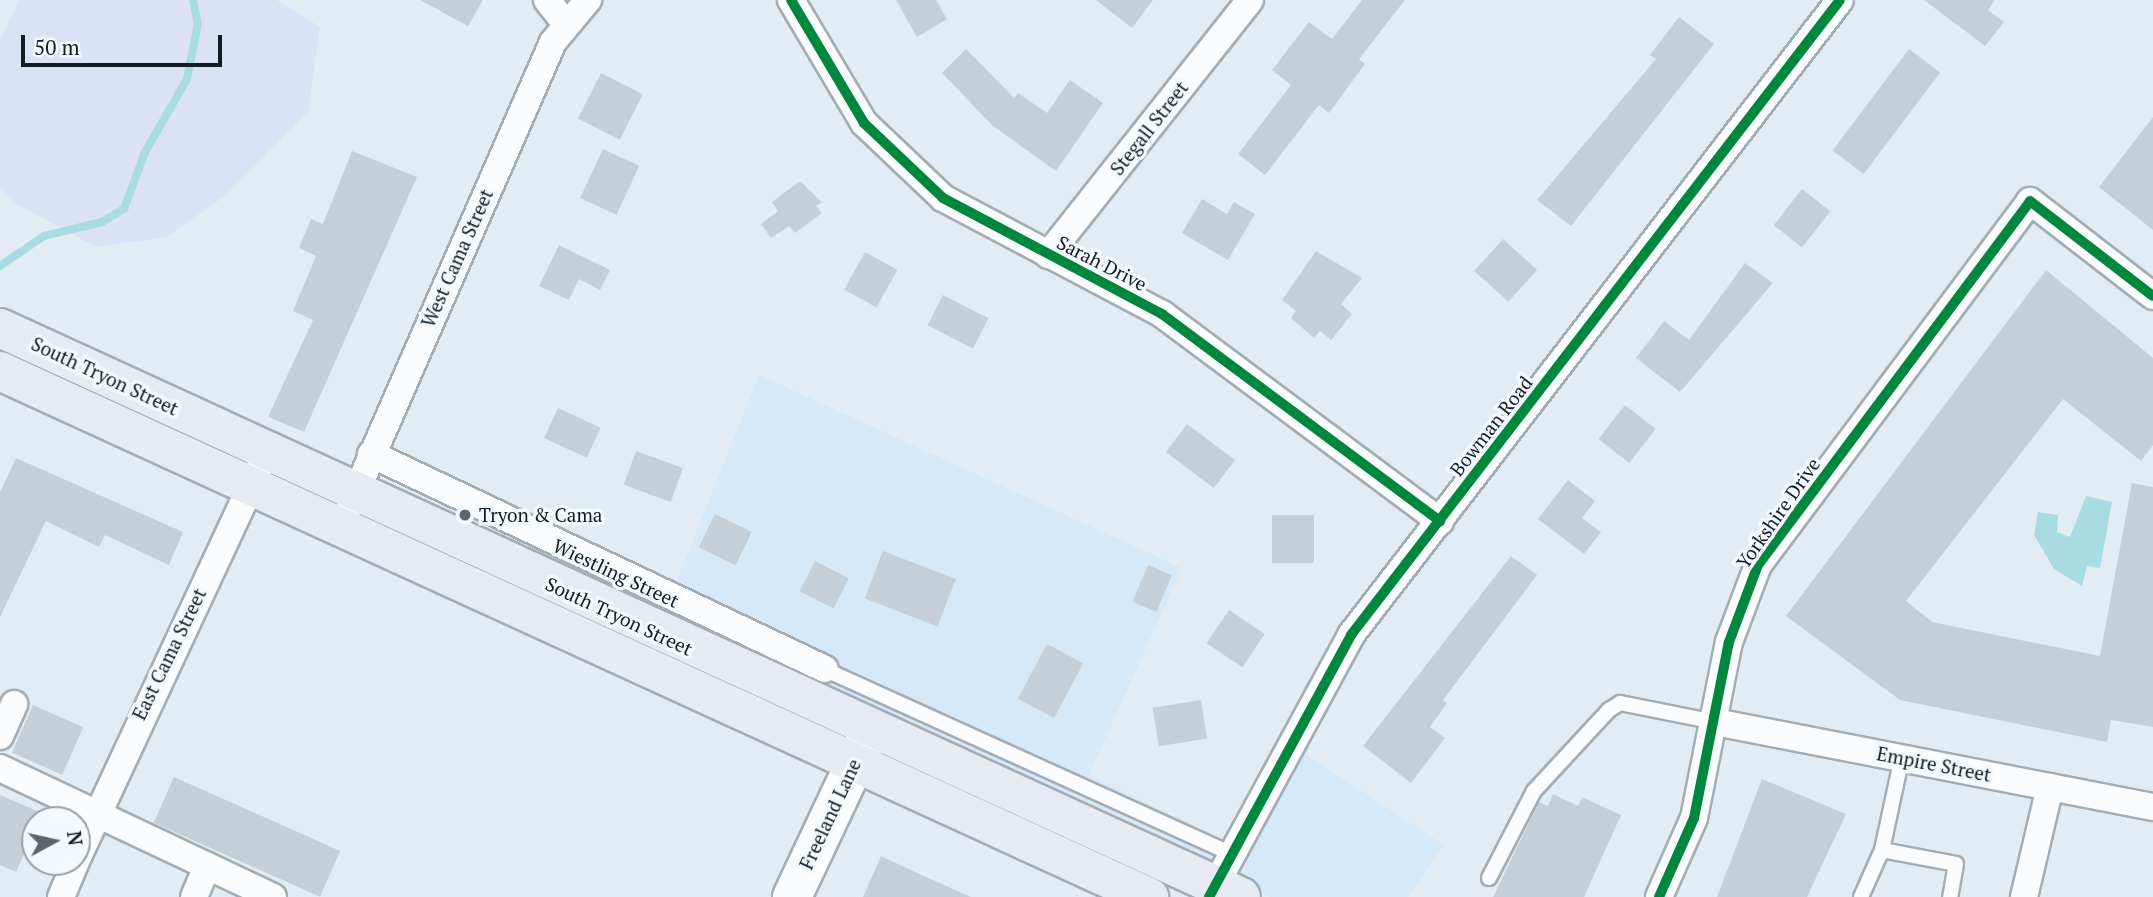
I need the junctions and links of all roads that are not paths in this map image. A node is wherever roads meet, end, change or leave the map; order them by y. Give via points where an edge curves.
1 (547, 0) edge
2 (588, 0) edge
3 (791, 0) edge
4 (1250, 0) edge
5 (1840, 0) edge
6 (564, 22) junction
7 (1048, 255) junction
8 (2153, 296) edge
9 (0, 327) edge
10 (0, 371) edge
11 (267, 452) junction
12 (371, 453) junction
13 (250, 485) junction
14 (348, 510) junction
15 (1440, 521) junction
16 (830, 671) joint
17 (14, 704) dead end
18 (1714, 722) junction
19 (0, 736) edge
20 (862, 747) junction
21 (1902, 757) junction
22 (0, 768) edge
23 (2050, 787) junction
24 (2153, 807) edge
25 (96, 815) junction
26 (91, 826) edge
27 (1882, 850) junction
28 (207, 866) junction
29 (70, 876) edge
30 (1489, 878) dead end
31 (1224, 883) edge
32 (61, 897) edge
33 (194, 897) edge
34 (273, 897) edge
35 (792, 897) edge
36 (1149, 897) edge
37 (1659, 897) edge
38 (1861, 897) edge
39 (1950, 897) edge
40 (2024, 897) edge

1 - 6 street
2 - 6 street, West Cama Street
3 - 7 street, Sarah Drive via 864,123 897,159 943,198
4 - 7 street, Stegall Street
5 - 15 street, Bowman Road
6 - 12 street, West Cama Street
7 - 15 street, Sarah Drive via 1194,335
8 - 18 street, Yorkshire Drive via 2031,201 1758,565 1737,615
9 - 11 main road, South Tryon Street
10 - 13 main road, South Tryon Street
11 - 13 street, East Cama Street
11 - 14 main road, South Tryon Street
12 - 14 street, West Cama Street
12 - 16 street, Wiestling Street
13 - 14 main road, South Tryon Street
13 - 25 street, East Cama Street
14 - 20 main road, South Tryon Street
15 - 31 street, Bowman Road via 1332,663
16 - 31 lane
17 - 19 street
18 - 21 street, Empire Street
18 - 30 lane via 1620,703 1609,710 1534,791
18 - 37 street, Yorkshire Drive via 1694,818
20 - 31 main road, South Tryon Street
20 - 35 street, Freeland Lane
20 - 36 main road, South Tryon Street
21 - 23 street, Empire Street
21 - 27 lane
22 - 25 street
23 - 24 street, Empire Street
23 - 40 street
25 - 26 street, East Cama Street
25 - 28 street
27 - 38 lane
27 - 39 lane via 1956,864
28 - 33 street
28 - 34 street
29 - 32 street, East Cama Street

